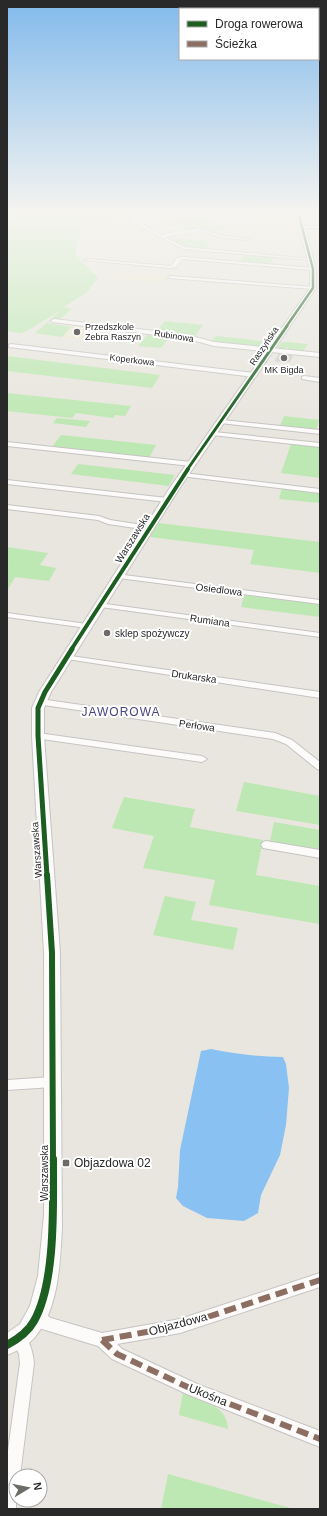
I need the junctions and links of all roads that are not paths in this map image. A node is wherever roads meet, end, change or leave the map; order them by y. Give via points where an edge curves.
1 (245, 283) edge
2 (314, 283) edge
3 (313, 288) junction
4 (54, 321) dead end
5 (11, 346) dead end
6 (272, 350) junction
7 (320, 355) edge
8 (254, 375) junction
9 (304, 378) dead end
10 (320, 380) edge
11 (238, 398) joint
12 (222, 422) junction
13 (320, 432) edge
14 (214, 434) junction
15 (7, 444) edge
16 (320, 445) edge
17 (191, 464) junction
18 (183, 475) junction
19 (7, 482) edge
20 (320, 491) edge
21 (167, 500) junction
22 (7, 507) edge
23 (150, 528) junction
24 (119, 576) junction
25 (320, 602) edge
26 (101, 605) junction
27 (7, 615) edge
28 (87, 626) junction
29 (320, 635) edge
30 (67, 657) junction
31 (320, 694) edge
32 (40, 702) junction
33 (38, 736) junction
34 (202, 760) dead end
35 (320, 767) edge
36 (266, 845) dead end
37 (320, 854) edge
38 (53, 1082) junction
39 (7, 1086) edge
40 (320, 1280) edge
41 (36, 1315) junction
42 (102, 1340) junction
43 (13, 1341) edge
44 (320, 1439) edge
45 (8, 1509) edge

1 - 3 street
2 - 3 street
3 - 6 street, Raszyńska
4 - 6 street, Rubinowa
5 - 8 street, Koperkowa
6 - 7 street, Rubinowa
6 - 8 street, Raszyńska
8 - 11 street, Raszyńska
9 - 10 street
11 - 12 street, Warszawska
12 - 13 street
12 - 14 street, Warszawska
14 - 16 street
14 - 17 street, Warszawska
15 - 17 street
17 - 18 street, Warszawska
18 - 20 street
18 - 21 street, Warszawska
19 - 21 street
21 - 23 street, Warszawska
22 - 23 street via 99,518 108,522
23 - 24 street, Warszawska
24 - 25 street, Osiedlowa
24 - 26 street, Warszawska
26 - 28 street, Warszawska
26 - 29 street, Rumiana
27 - 28 street
28 - 30 street, Warszawska
30 - 31 street, Drukarska
30 - 32 street, Warszawska
32 - 33 street, Warszawska via 37,715
32 - 35 street, Perłowa via 275,736 289,742
33 - 34 street
33 - 38 street, Warszawska via 52,953
36 - 37 street
38 - 39 street
38 - 41 street, Warszawska via 53,1215 50,1258 43,1295
40 - 42 street, Objazdowa via 180,1326
41 - 42 street, Objazdowa via 47,1324
41 - 43 street, Warszawska via 27,1330
42 - 44 street, Ukośna via 117,1354 194,1390
43 - 45 street via 26,1353 27,1363

